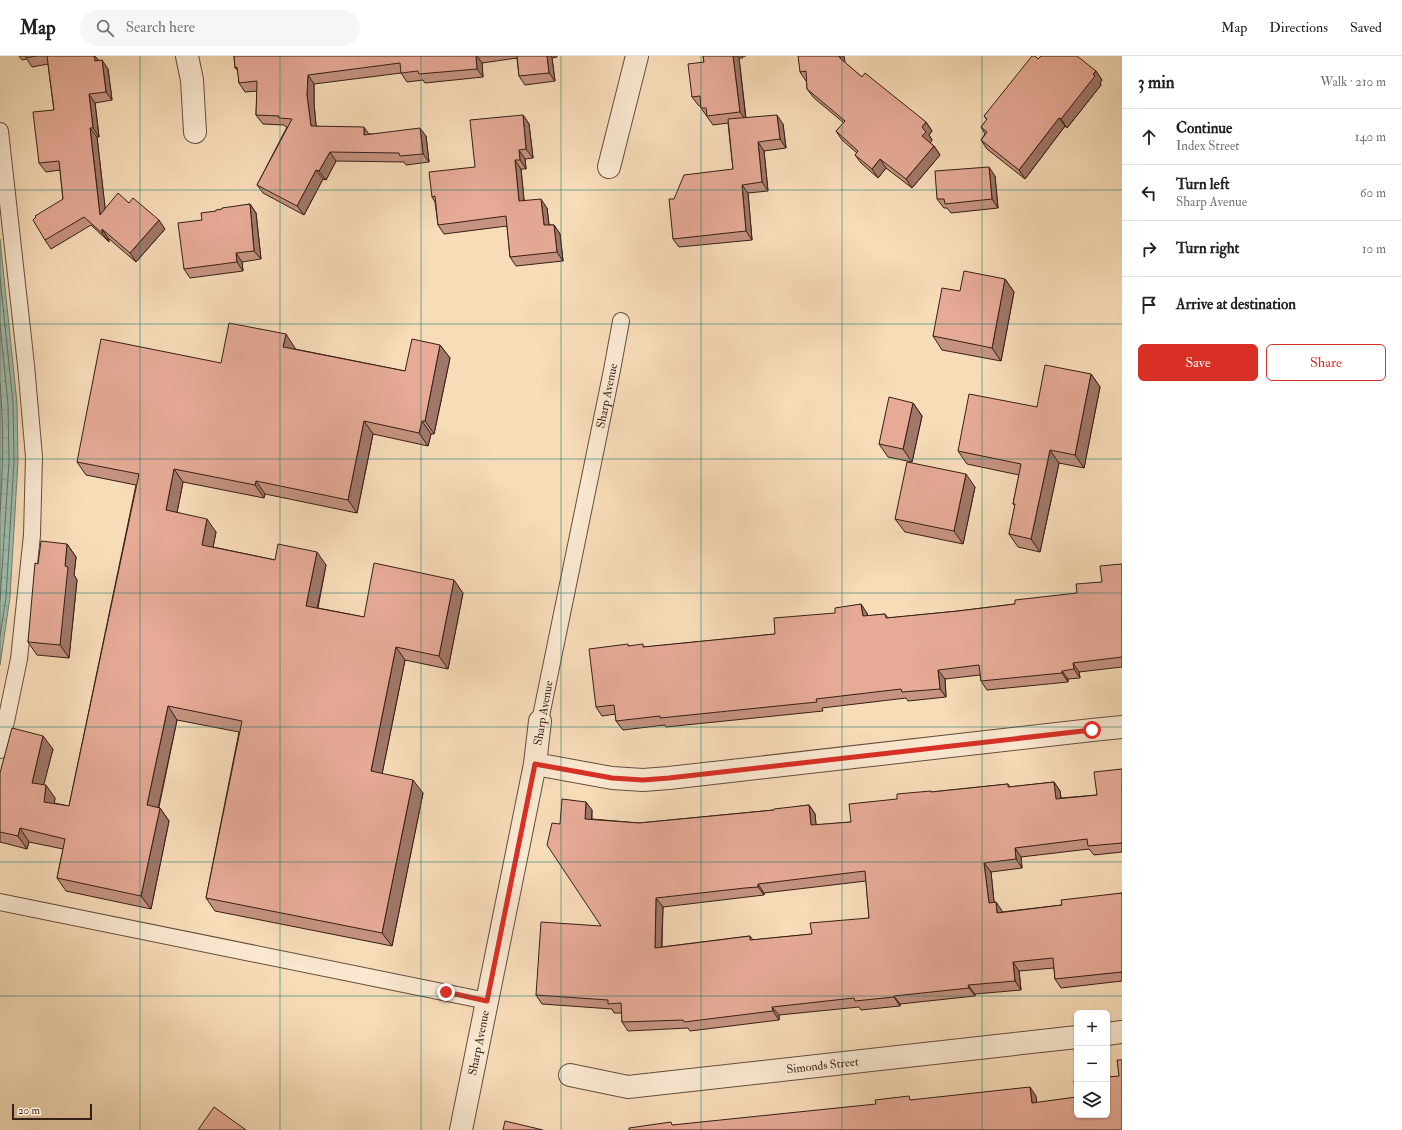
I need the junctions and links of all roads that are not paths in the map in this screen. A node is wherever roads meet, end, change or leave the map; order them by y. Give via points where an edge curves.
1 (187, 56) edge
2 (637, 56) edge
3 (0, 131) edge
4 (195, 132) dead end
5 (609, 167) dead end
6 (621, 320) dead end
7 (540, 721) joint
8 (1122, 727) edge
9 (0, 750) edge
10 (535, 764) junction
11 (0, 902) edge
12 (487, 1001) junction
13 (1122, 1032) edge
14 (1110, 1034) edge
15 (1074, 1037) edge
16 (570, 1075) dead end
17 (461, 1130) edge

1 - 4 street via 192,80
2 - 5 street
3 - 9 lane via 34,457 32,535 19,659
6 - 7 lane, Sharp Avenue
7 - 10 street, Sharp Avenue
8 - 10 street via 643,780 612,778
10 - 12 street, Sharp Avenue
11 - 12 lane
12 - 17 street, Sharp Avenue
13 - 14 street
15 - 16 street, Simonds Street via 628,1087

